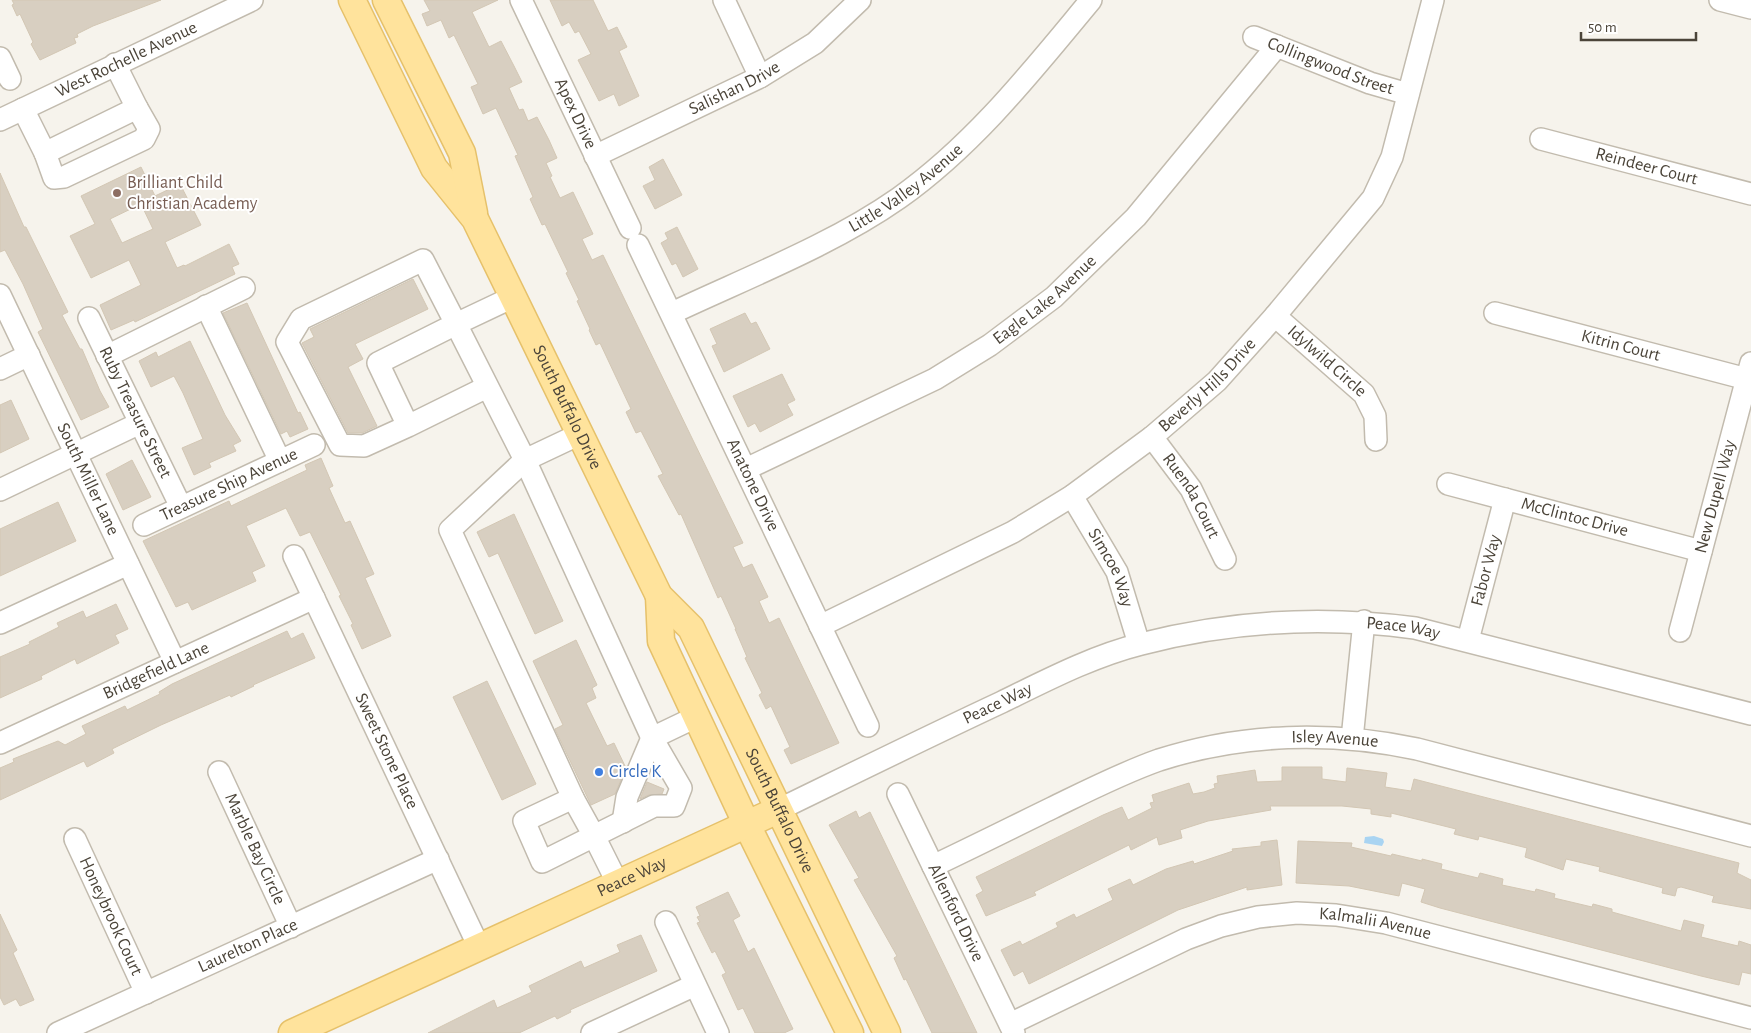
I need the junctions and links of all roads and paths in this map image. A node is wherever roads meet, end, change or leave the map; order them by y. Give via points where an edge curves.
1 (252, 0) edge
2 (352, 0) edge
3 (386, 0) edge
4 (521, 0) edge
5 (724, 0) edge
6 (860, 0) edge
7 (1091, 0) edge
8 (1433, 0) edge
9 (1720, 0) edge
10 (1751, 8) edge
11 (1254, 36) dead end
12 (1277, 46) junction
13 (0, 58) edge
14 (115, 64) junction
15 (760, 77) junction
16 (10, 79) dead end
17 (1408, 94) junction
18 (137, 108) junction
19 (23, 109) junction
20 (0, 120) edge
21 (1541, 139) dead end
22 (45, 153) junction
23 (595, 156) junction
24 (1751, 194) edge
25 (475, 219) junction
26 (634, 236) joint
27 (244, 288) dead end
28 (0, 296) edge
29 (513, 297) junction
30 (206, 306) junction
31 (672, 313) junction
32 (1495, 313) dead end
33 (1275, 316) junction
34 (89, 318) dead end
35 (456, 324) junction
36 (29, 355) junction
37 (107, 356) junction
38 (0, 369) edge
39 (1749, 371) edge
40 (487, 387) junction
41 (140, 423) junction
42 (408, 426) junction
43 (580, 434) junction
44 (1152, 437) junction
45 (1376, 440) dead end
46 (314, 445) dead end
47 (75, 455) junction
48 (524, 460) junction
49 (280, 461) junction
50 (746, 469) junction
51 (1448, 484) dead end
52 (0, 490) edge
53 (1072, 496) junction
54 (1505, 499) junction
55 (181, 507) junction
56 (144, 525) dead end
57 (1701, 551) junction
58 (294, 556) dead end
59 (1225, 559) dead end
60 (128, 564) junction
61 (659, 596) junction
62 (314, 598) junction
63 (1364, 622) junction
64 (0, 624) edge
65 (820, 626) junction
66 (1680, 631) dead end
67 (1468, 640) junction
68 (1140, 644) junction
69 (174, 662) junction
70 (1751, 714) edge
71 (698, 716) junction
72 (868, 726) dead end
73 (652, 738) junction
74 (1352, 738) junction
75 (0, 743) edge
76 (219, 772) dead end
77 (898, 794) dead end
78 (573, 798) junction
79 (778, 810) junction
80 (623, 822) junction
81 (747, 825) junction
82 (594, 836) junction
83 (1751, 836) edge
84 (75, 839) dead end
85 (438, 859) junction
86 (933, 866) junction
87 (618, 884) junction
88 (666, 922) dead end
89 (291, 927) junction
90 (479, 948) junction
91 (695, 985) junction
92 (146, 993) junction
93 (1751, 1018) edge
94 (1012, 1029) edge
95 (58, 1033) edge
96 (292, 1033) edge
97 (592, 1033) edge
98 (718, 1033) edge
99 (850, 1033) edge
100 (887, 1033) edge

1 - 14 street, West Rochelle Avenue
2 - 25 main road, South Buffalo Drive via 434,168
3 - 25 main road, South Buffalo Drive via 462,153
4 - 23 street, Apex Drive
5 - 15 street
6 - 15 street, Salishan Drive via 815,43
7 - 31 street, Little Valley Avenue via 999,110 952,156 898,199 829,239
8 - 17 street, Beverly Hills Drive
9 - 10 street
11 - 12 street, Collingwood Street
12 - 17 street, Collingwood Street via 1370,83
12 - 50 street, Eagle Lake Avenue via 1136,217 1054,297 990,346 935,379
13 - 16 street
14 - 18 street
14 - 19 street, West Rochelle Avenue
15 - 23 street, Salishan Drive
17 - 33 street, Beverly Hills Drive via 1392,157 1373,198
18 - 22 street
18 - 22 street via 148,129 144,140 64,177 54,178
19 - 20 street, West Rochelle Avenue
19 - 22 street
21 - 24 street, Reindeer Court
23 - 26 street, Apex Drive
25 - 29 main road, South Buffalo Drive
26 - 31 street, Anatone Drive
27 - 30 street
28 - 36 street, South Miller Lane
29 - 35 street
29 - 43 main road, South Buffalo Drive
30 - 37 street
30 - 49 street
31 - 50 street, Anatone Drive
32 - 39 street, Kitrin Court
33 - 44 street, Beverly Hills Drive via 1217,381
33 - 45 street, Idylwild Circle via 1364,394 1375,416
34 - 37 street, Ruby Treasure Street
35 - 40 street
35 - 42 street via 378,363
35 - 42 street via 423,260 302,319 287,342 340,445 364,446
36 - 38 street
36 - 47 street, South Miller Lane
37 - 41 street, Ruby Treasure Street
39 - 57 street, New Dupell Way
40 - 42 street
40 - 48 street
41 - 47 street
41 - 55 street, Ruby Treasure Street
43 - 48 street
43 - 61 main road, South Buffalo Drive
44 - 53 street, Beverly Hills Drive
44 - 59 street, Ruenda Court via 1190,489
46 - 49 street, Treasure Ship Avenue
47 - 52 street
47 - 60 street, South Miller Lane
48 - 73 street
48 - 78 street via 450,530
49 - 55 street, Treasure Ship Avenue
50 - 65 street, Anatone Drive
51 - 54 street, McClintoc Drive
53 - 65 street, Beverly Hills Drive via 1013,532
53 - 68 street, Simcoe Way via 1117,572
54 - 57 street, McClintoc Drive
54 - 67 street, Fabor Way
55 - 56 street, Treasure Ship Avenue
57 - 66 street, New Dupell Way
58 - 62 street, Sweet Stone Place
60 - 64 street
60 - 69 street, South Miller Lane
61 - 71 main road, South Buffalo Drive via 661,641
61 - 79 main road, South Buffalo Drive via 691,628
62 - 69 street, Bridgefield Lane
62 - 85 street, Sweet Stone Place
63 - 67 street, Peace Way via 1415,628
63 - 68 street, Peace Way via 1236,626
63 - 74 street
65 - 72 street, Anatone Drive
67 - 70 street, Peace Way
68 - 79 street, Peace Way via 1073,668
69 - 75 street, Bridgefield Lane
71 - 73 street
71 - 81 main road, South Buffalo Drive
73 - 80 street via 626,797
73 - 80 street via 681,788 674,806 654,806
74 - 83 street, Isley Avenue via 1417,749
74 - 86 street, Isley Avenue via 1310,737 1242,742 1160,760 1115,777
76 - 89 street, Marble Bay Circle
77 - 86 street, Allenford Drive
78 - 82 street
78 - 82 street via 524,822 542,862
79 - 81 main road, Peace Way
79 - 100 main road, South Buffalo Drive
80 - 82 street
81 - 87 main road, Peace Way
81 - 99 main road, South Buffalo Drive
82 - 87 street
84 - 92 street, Honeybrook Court
85 - 89 street, Laurelton Place
85 - 90 street, Sweet Stone Place
86 - 94 street, Allenford Drive
87 - 90 main road, Peace Way
88 - 91 street
89 - 92 street, Laurelton Place
90 - 96 main road, Peace Way
91 - 97 street
91 - 98 street
92 - 95 street, Laurelton Place
93 - 94 street, Kalmalii Avenue via 1386,923 1336,915 1297,914 1258,917 1204,931

